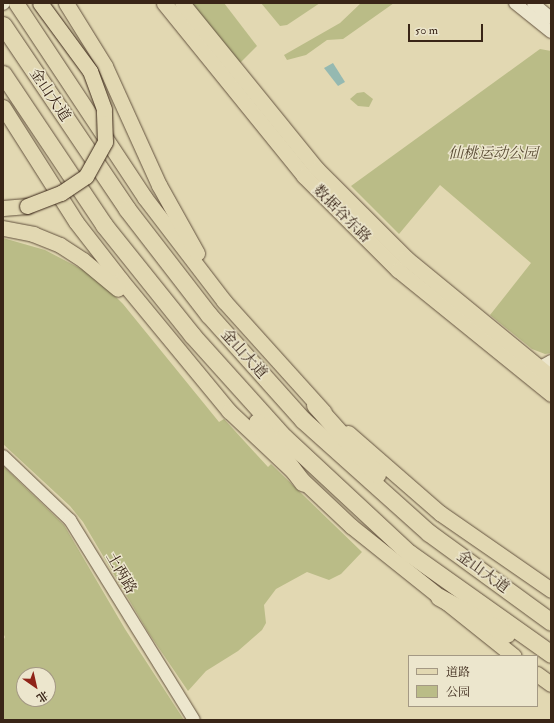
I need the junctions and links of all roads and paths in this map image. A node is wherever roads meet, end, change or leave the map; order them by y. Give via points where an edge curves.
1 (16, 3) edge
2 (40, 3) edge
3 (66, 3) edge
4 (164, 3) edge
5 (182, 3) edge
6 (515, 3) edge
7 (533, 3) edge
8 (551, 18) edge
9 (3, 25) edge
10 (551, 32) edge
11 (3, 74) edge
12 (3, 107) edge
13 (3, 208) edge
14 (3, 228) edge
15 (224, 301) junction
16 (161, 329) junction
17 (192, 335) junction
18 (538, 368) edge
19 (547, 380) edge
20 (551, 394) edge
21 (315, 405) junction
22 (3, 456) edge
23 (303, 483) junction
24 (429, 533) junction
25 (551, 590) edge
26 (439, 597) junction
27 (551, 622) edge
28 (551, 654) edge
29 (513, 655) edge
30 (551, 659) edge
31 (538, 675) edge
32 (551, 684) edge
33 (194, 720) edge

1 - 15 main road via 145,198
2 - 13 main road, bridge via 90,71 104,108 105,142 86,176 61,193 27,206
3 - 15 main road via 105,66 159,185
4 - 18 main road, 数据谷东路 via 304,176 398,270
5 - 18 main road, 数据谷东路 via 317,169 406,258
6 - 10 street
7 - 8 street
9 - 24 highway, 金山大道 via 127,209 209,315 303,420
11 - 17 highway, 金山大道 via 104,224
12 - 16 main road via 76,222
14 - 16 main road via 33,234 60,245 107,277
15 - 21 main road
16 - 23 main road via 229,411
17 - 23 highway
17 - 28 highway, 金山大道 via 284,437 409,553
18 - 19 main road, 数据谷东路
19 - 20 main road, 数据谷东路
21 - 24 highway
21 - 25 main road via 440,513
22 - 33 street, 土两路 via 70,520
23 - 26 main road via 401,568
24 - 27 highway, 金山大道
26 - 29 main road
26 - 30 highway
31 - 32 main road

